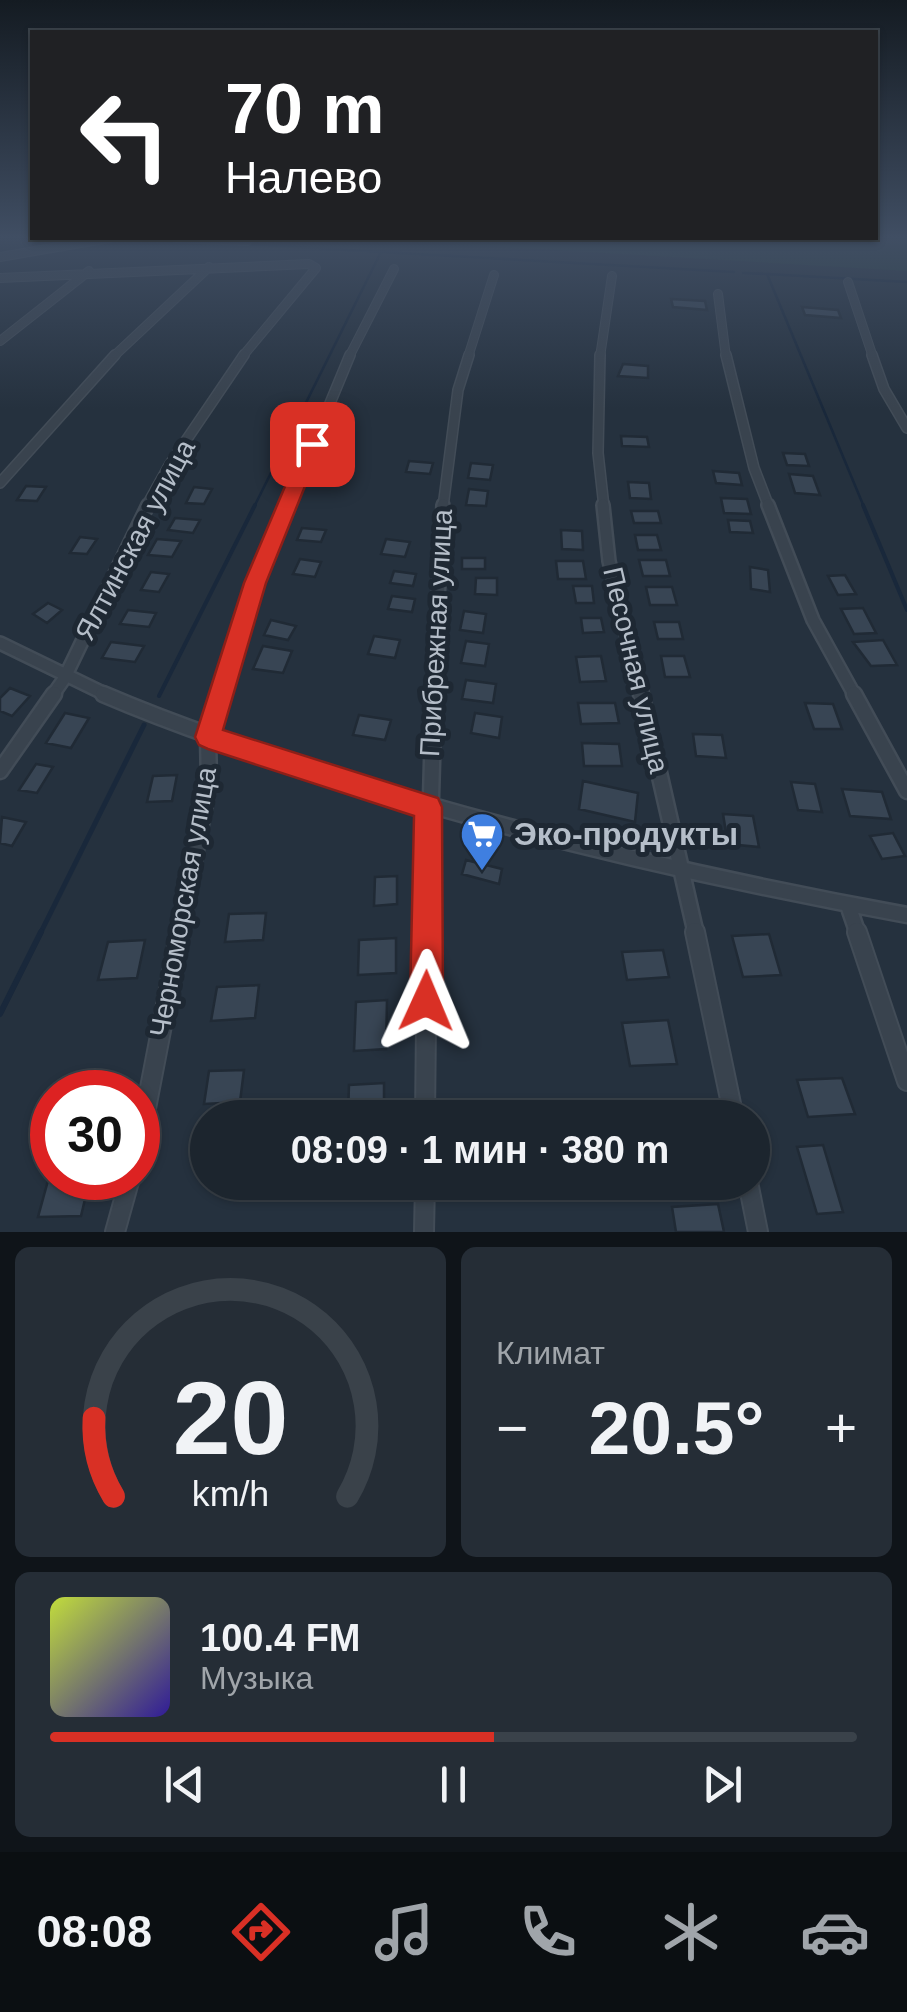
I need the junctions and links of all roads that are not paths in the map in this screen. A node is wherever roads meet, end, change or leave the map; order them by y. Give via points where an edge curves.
1 (59, 294) edge
2 (179, 294) edge
3 (294, 294) edge
4 (381, 294) edge
5 (488, 294) edge
6 (609, 294) edge
7 (718, 294) dead end
8 (852, 294) edge
9 (0, 342) edge
10 (907, 428) edge
11 (0, 483) edge
12 (0, 643) edge
13 (64, 678) junction
14 (208, 737) junction
15 (0, 770) edge
16 (907, 790) edge
17 (428, 807) junction
18 (683, 872) junction
19 (848, 905) junction
20 (907, 915) edge
21 (153, 1070) edge
22 (907, 1080) edge
23 (425, 1100) edge
24 (730, 1100) edge
25 (124, 1200) edge
26 (424, 1200) edge
27 (752, 1200) edge
28 (115, 1232) edge
29 (424, 1232) edge
30 (758, 1232) edge

1 - 9 street
2 - 11 street via 127,341
3 - 13 street, Ялтинская улица via 170,464
4 - 14 street, Черноморская улица via 255,583
5 - 17 street, Прибрежная улица via 458,390 444,483
6 - 18 street, Песочная улица via 597,378 609,561
7 - 16 street via 754,468 813,620
8 - 10 street via 884,390
12 - 13 street
13 - 14 street
13 - 15 street, Ялтинская улица
14 - 17 street
14 - 21 street, Черноморская улица via 209,782
17 - 18 street
17 - 23 street, Прибрежная улица
18 - 19 street
18 - 24 street, Песочная улица
19 - 20 street
19 - 22 street
25 - 28 street
26 - 29 street
27 - 30 street

